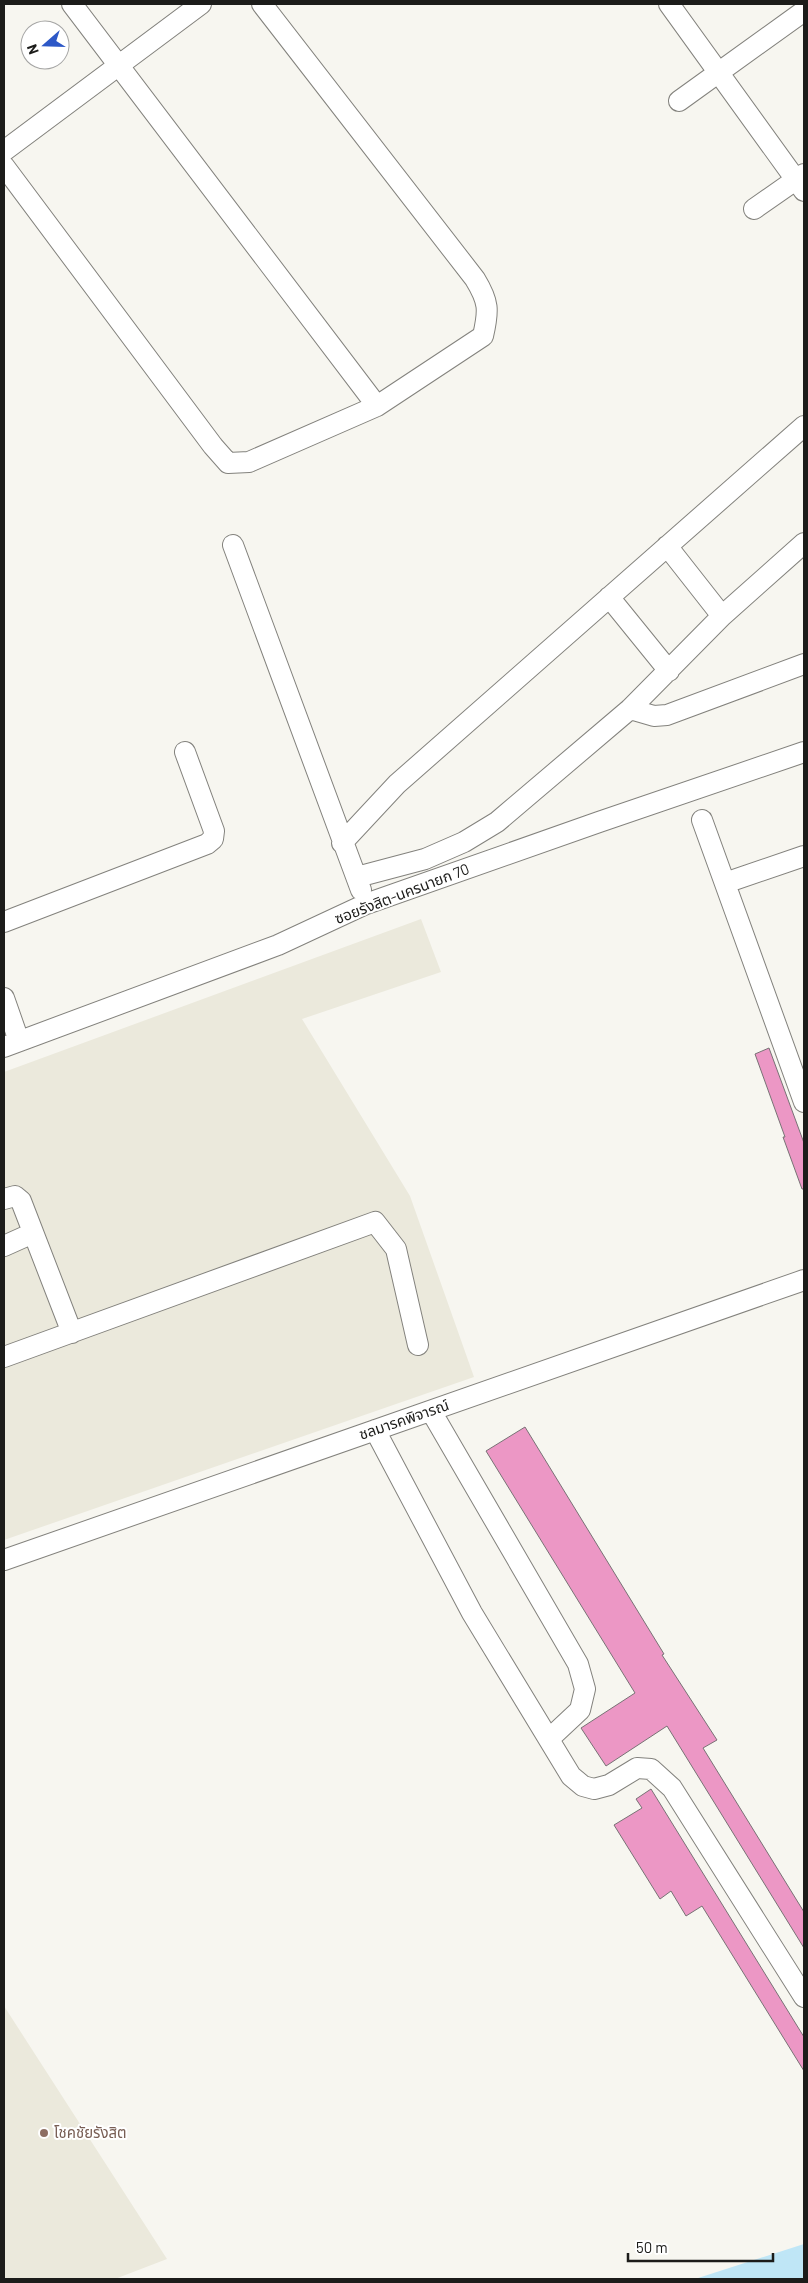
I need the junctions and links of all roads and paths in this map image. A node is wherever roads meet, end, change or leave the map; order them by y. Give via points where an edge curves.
1 (72, 4) edge
2 (201, 4) edge
3 (262, 4) edge
4 (669, 4) edge
5 (804, 11) edge
6 (119, 65) junction
7 (719, 72) junction
8 (679, 101) dead end
9 (4, 151) edge
10 (4, 166) edge
11 (802, 182) edge
12 (754, 209) dead end
13 (378, 406) junction
14 (804, 426) edge
15 (804, 543) edge
16 (232, 545) dead end
17 (667, 546) junction
18 (609, 597) junction
19 (722, 616) junction
20 (804, 664) edge
21 (669, 671) junction
22 (630, 709) junction
23 (185, 752) dead end
24 (804, 752) edge
25 (702, 820) dead end
26 (342, 843) junction
27 (804, 856) edge
28 (357, 877) junction
29 (725, 883) junction
30 (366, 904) junction
31 (4, 922) edge
32 (4, 998) edge
33 (12, 1044) edge
34 (804, 1102) edge
35 (4, 1200) edge
36 (34, 1232) junction
37 (4, 1246) edge
38 (804, 1280) edge
39 (72, 1333) junction
40 (418, 1345) dead end
41 (4, 1357) edge
42 (431, 1411) junction
43 (375, 1430) junction
44 (4, 1560) edge
45 (549, 1739) junction
46 (804, 1996) edge

1 - 6 street
2 - 6 street
3 - 13 street via 485,295 488,313 483,336
4 - 7 street
5 - 7 street
6 - 9 street
6 - 13 street
7 - 8 street
7 - 11 street
10 - 13 street via 228,463 249,462
11 - 12 street
14 - 17 street
15 - 19 street
16 - 26 street
17 - 18 street
17 - 19 street
18 - 21 street
18 - 26 street via 397,784
19 - 21 street
20 - 22 street via 667,715 654,716
21 - 22 street
22 - 28 street via 497,822 464,842 425,859
23 - 31 street via 214,831 213,839
24 - 30 street, ซอยรังสิต-นครนายก 70
25 - 29 street
26 - 28 street
27 - 29 street
28 - 30 street
29 - 34 street
30 - 33 street, ซอยรังสิต-นครนายก 70 via 278,946
32 - 33 street
35 - 36 street via 15,1196 21,1201
36 - 37 street
36 - 39 street
38 - 42 street, ชลมารคพิจารณ์
39 - 40 street via 375,1222 396,1249
39 - 41 street
42 - 43 street, ชลมารคพิจารณ์
42 - 45 street via 578,1664 585,1688 580,1710
43 - 44 street, ชลมารคพิจารณ์
43 - 45 street via 472,1613
45 - 46 street via 571,1776 583,1786 594,1789 609,1785 637,1768 651,1769 672,1788

